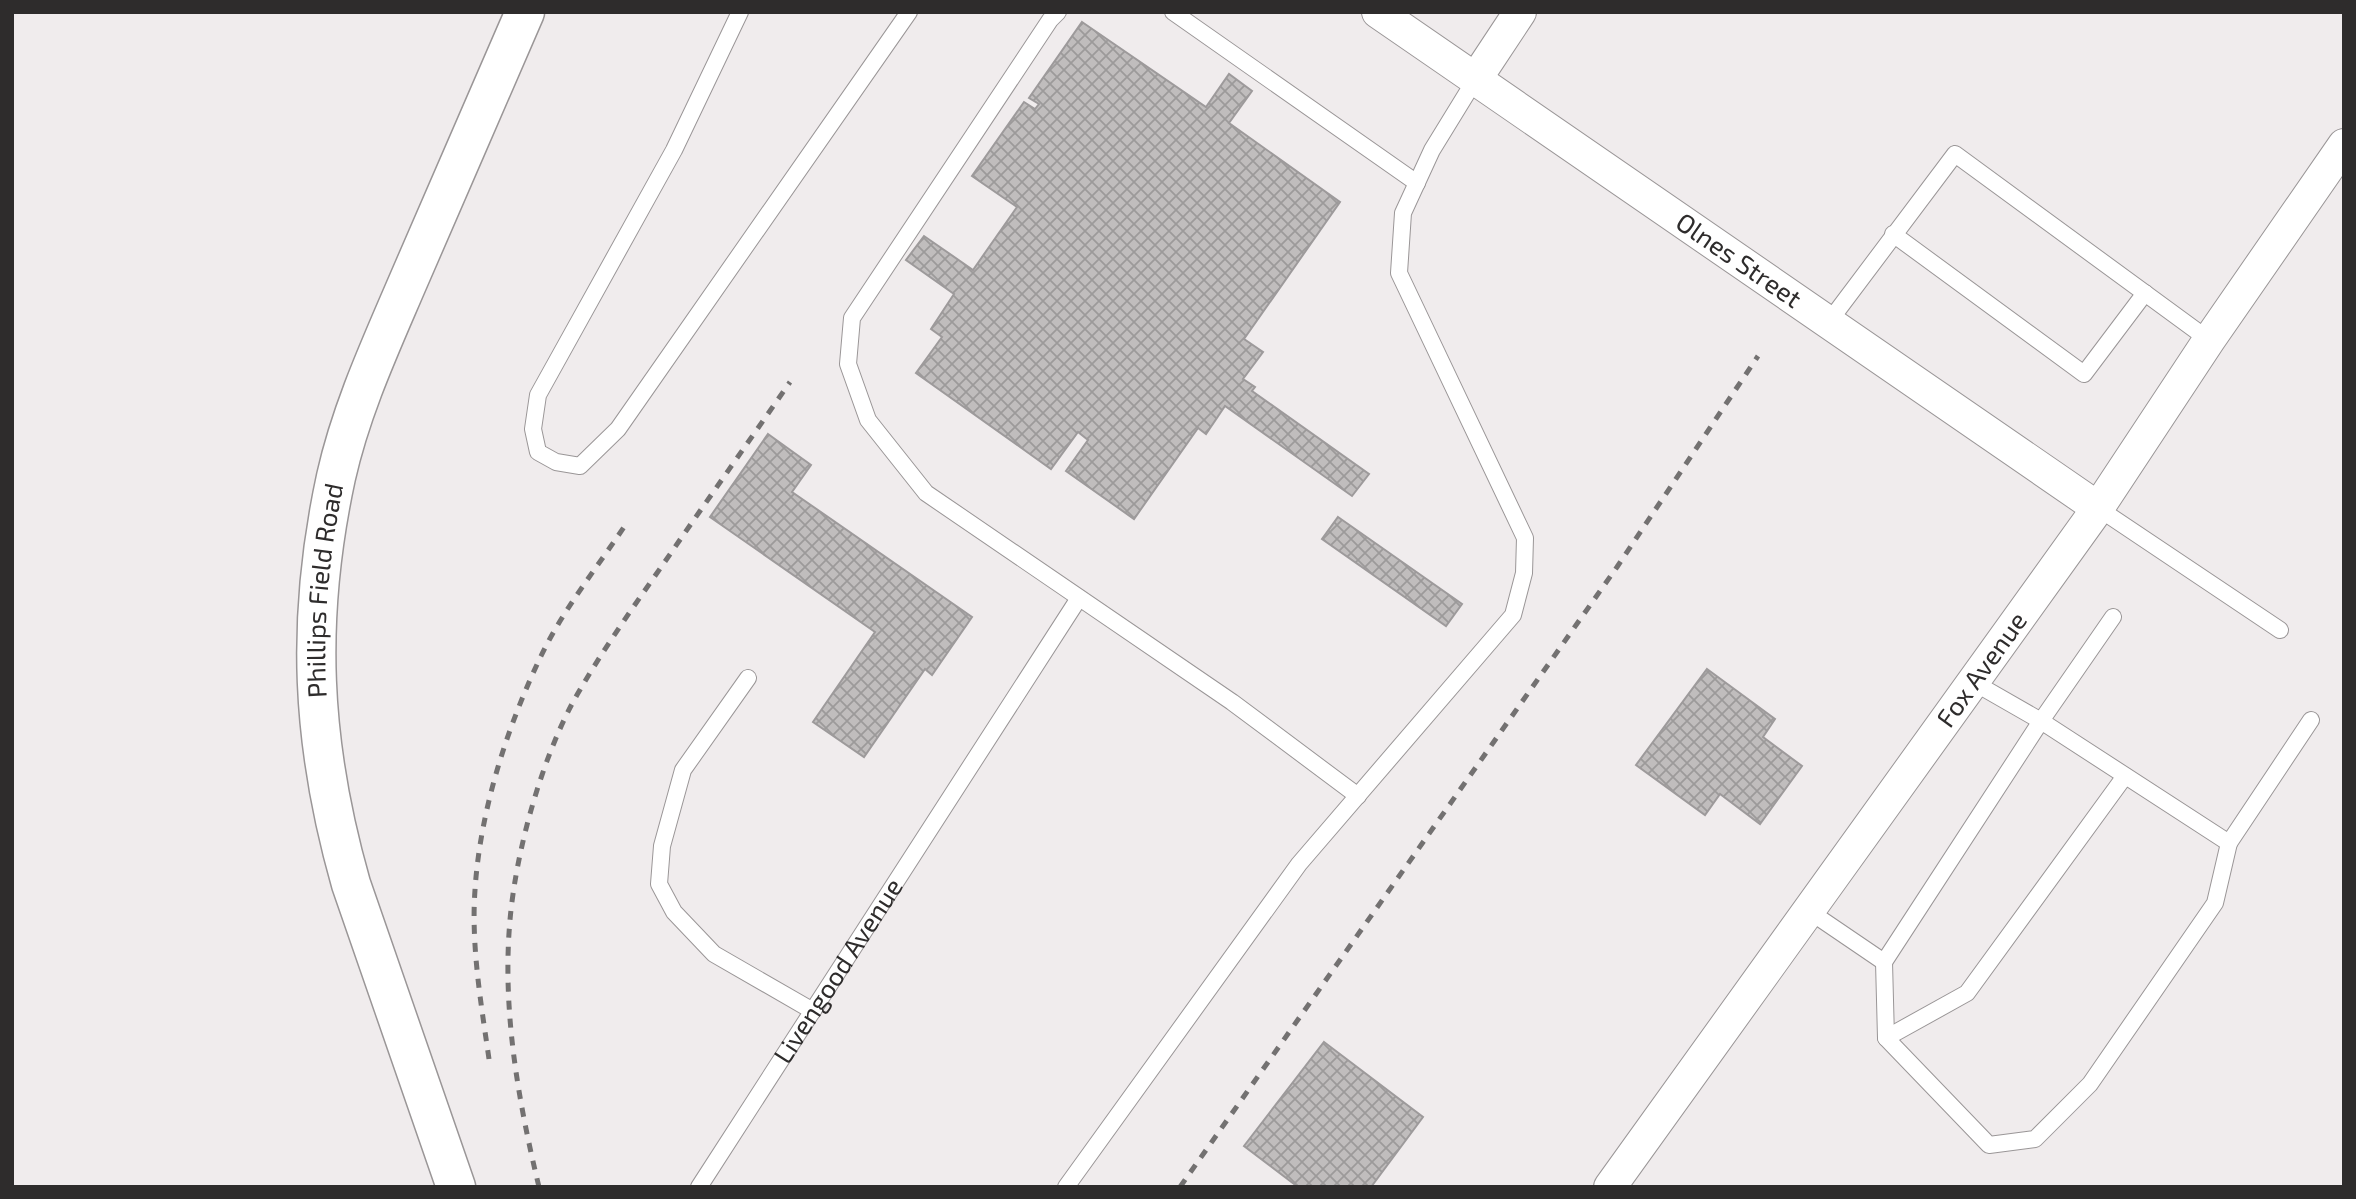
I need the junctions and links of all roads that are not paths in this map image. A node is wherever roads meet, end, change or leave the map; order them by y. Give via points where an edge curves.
1 (525, 12) edge
2 (740, 12) edge
3 (909, 12) edge
4 (1058, 12) edge
5 (1173, 12) edge
6 (1378, 12) edge
7 (1520, 12) edge
8 (1475, 80) junction
9 (2344, 145) edge
10 (1417, 183) junction
11 (1893, 234) junction
12 (2145, 293) junction
13 (1828, 323) junction
14 (2208, 340) junction
15 (2098, 508) junction
16 (1079, 598) junction
17 (2113, 617) dead end
18 (2280, 630) dead end
19 (748, 678) dead end
20 (1973, 682) junction
21 (2311, 720) dead end
22 (2041, 721) junction
23 (2125, 776) junction
24 (1358, 796) junction
25 (2229, 843) junction
26 (1808, 911) junction
27 (1884, 962) junction
28 (813, 1011) junction
29 (1886, 1038) junction
30 (456, 1187) edge
31 (699, 1187) edge
32 (1066, 1187) edge
33 (1610, 1187) edge

1 - 30 street, Phillips Field Road via 363,389 336,475 317,599 318,729 337,836
2 - 3 lane via 674,150 538,395 533,429 538,452 556,462 580,466 618,429
4 - 16 lane via 852,318 848,364 868,420 926,493
5 - 10 lane
6 - 8 street, Olnes Street
7 - 8 street
8 - 10 lane
8 - 13 street, Olnes Street
9 - 14 street, Fox Avenue
10 - 24 lane via 1403,213 1399,273 1525,538 1524,573 1513,615
11 - 12 lane via 1955,154
11 - 12 lane via 2084,374
11 - 13 lane
12 - 14 lane
13 - 15 street, Olnes Street
14 - 15 street, Fox Avenue
15 - 18 lane
15 - 20 street, Fox Avenue
16 - 24 lane via 1233,702
16 - 28 lane, Livengood Avenue
17 - 22 lane
19 - 28 lane via 683,771 662,846 659,884 674,912 714,954
20 - 22 lane
20 - 26 street, Fox Avenue
21 - 25 lane
22 - 23 lane
22 - 27 lane
23 - 25 lane
23 - 29 lane via 1967,993
24 - 32 lane via 1299,864
25 - 29 lane via 2215,903 2090,1084 2035,1139 1989,1145
26 - 27 lane
26 - 33 street, Fox Avenue
27 - 29 lane
28 - 31 lane, Livengood Avenue

